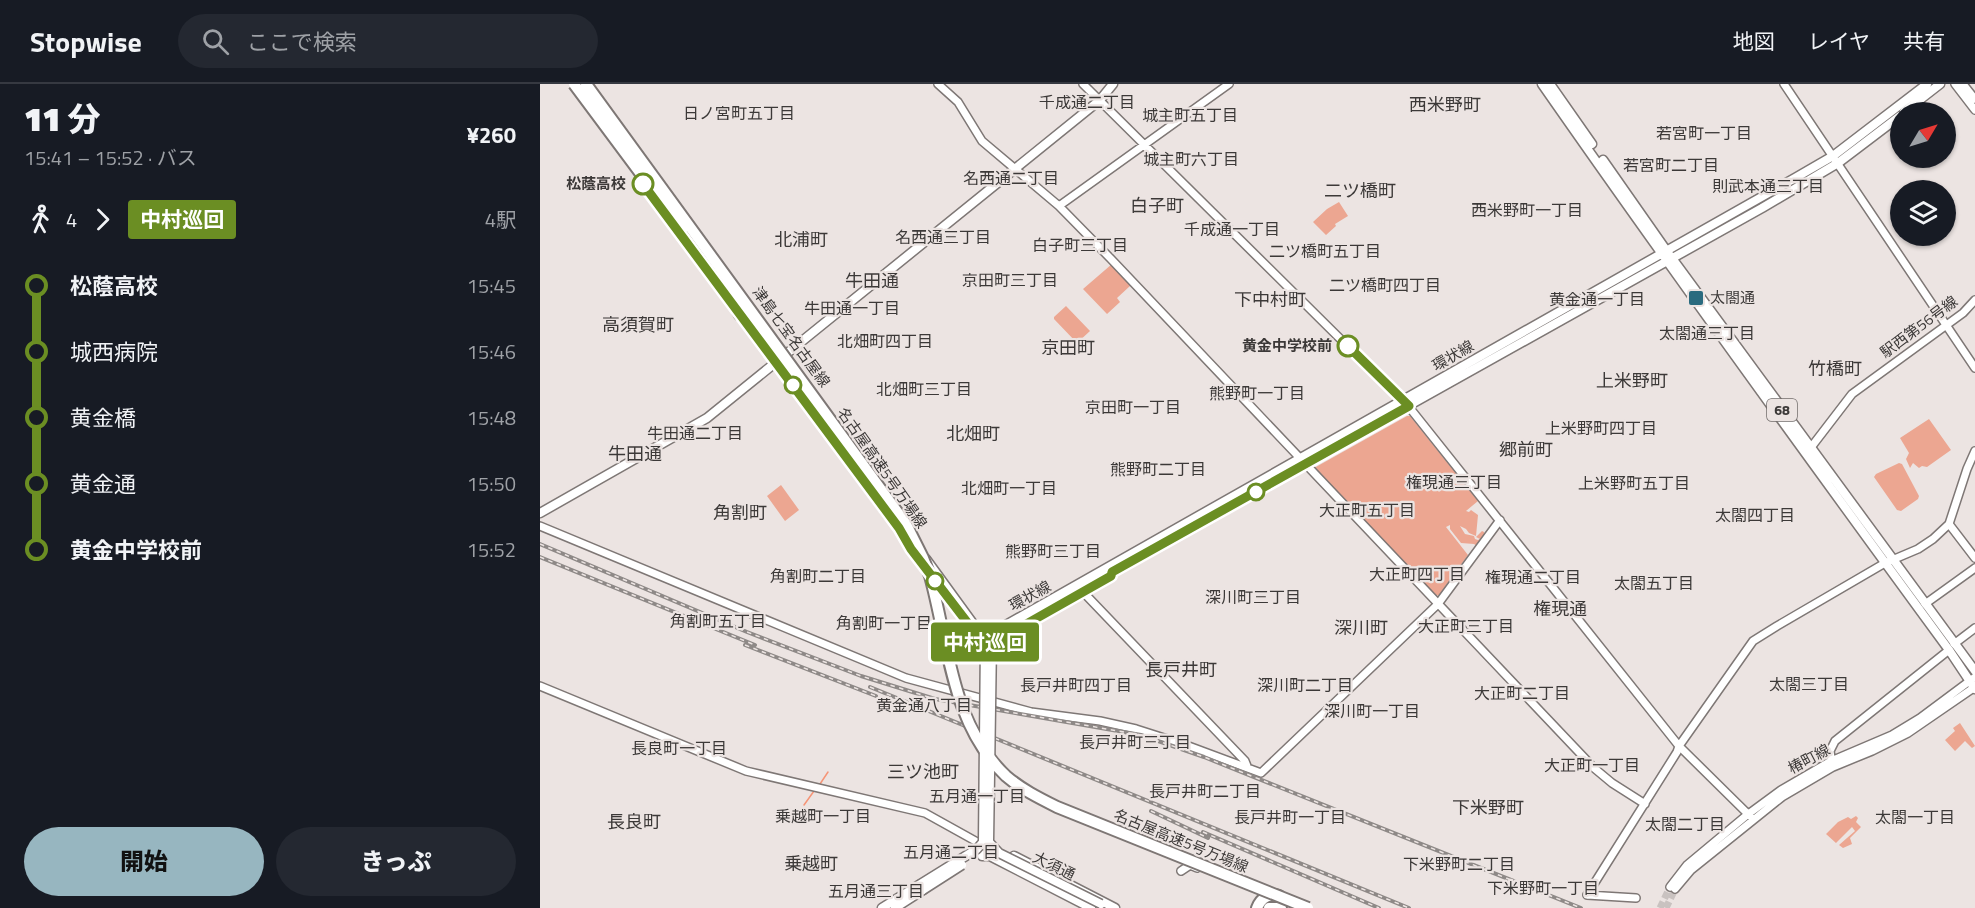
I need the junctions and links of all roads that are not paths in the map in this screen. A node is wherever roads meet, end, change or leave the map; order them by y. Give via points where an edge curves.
1 (572, 84) edge
2 (580, 84) edge
3 (588, 84) edge
4 (938, 84) edge
5 (1083, 84) edge
6 (1113, 84) edge
7 (1229, 84) edge
8 (1542, 84) edge
9 (1550, 84) edge
10 (1784, 84) edge
11 (1927, 84) edge
12 (1940, 84) edge
13 (1955, 84) edge
14 (1963, 84) edge
15 (1975, 99) edge
16 (1100, 100) junction
17 (1917, 102) edge
18 (1975, 110) edge
19 (1890, 123) edge
20 (1144, 144) junction
21 (1835, 159) junction
22 (1016, 170) junction
23 (1059, 206) junction
24 (1666, 256) junction
25 (1975, 300) edge
26 (740, 315) junction
27 (1946, 325) junction
28 (787, 354) junction
29 (776, 363) junction
30 (1975, 368) edge
31 (1406, 403) junction
32 (1808, 451) junction
33 (1975, 451) edge
34 (1302, 462) junction
35 (540, 513) edge
36 (1500, 520) junction
37 (1949, 524) junction
38 (540, 526) edge
39 (1975, 558) edge
40 (1889, 562) junction
41 (1975, 568) edge
42 (941, 576) junction
43 (1084, 593) dead end
44 (1438, 604) junction
45 (1925, 604) junction
46 (1975, 628) edge
47 (989, 638) junction
48 (1952, 647) junction
49 (1975, 671) edge
50 (1974, 684) edge
51 (540, 686) edge
52 (1679, 746) junction
53 (1832, 764) junction
54 (1247, 766) junction
55 (1645, 804) junction
56 (1750, 817) junction
57 (987, 847) junction
58 (1183, 869) dead end
59 (921, 888) junction
60 (1673, 888) tunnel mouth
61 (1261, 894) dead end
62 (1636, 898) dead end
63 (1098, 907) edge
64 (1309, 907) edge
65 (882, 908) edge
66 (895, 908) edge
67 (1114, 908) edge
68 (1257, 908) edge
69 (1269, 908) edge
70 (1281, 908) edge
71 (1292, 908) edge

1 - 26 main road, 津島七宝名古屋線
1 - 71 highway, 名古屋高速5号万場線, bridge via 901,529 923,577 956,708 986,763 1018,792 1056,814
2 - 26 highway, bridge via 716,270
3 - 28 main road, 津島七宝名古屋線
3 - 64 highway, 名古屋高速5号万場線, bridge via 906,524 930,576 962,707 981,745 997,766 1020,787 1057,807
4 - 22 street via 958,102 982,141
5 - 16 street
6 - 16 main road
7 - 20 street
8 - 24 main road, 68
9 - 24 main road, 68
10 - 21 street
11 - 21 main road, 環状線
12 - 17 main road
13 - 18 street
14 - 15 street
16 - 20 street
16 - 22 main road
19 - 21 main road, 環状線
20 - 23 street
20 - 31 street
21 - 24 main road, 環状線
21 - 27 street
22 - 23 street
22 - 28 main road
23 - 34 street
24 - 31 main road, 環状線
24 - 32 main road, 68
25 - 27 street, 駅西第56号線
26 - 29 main road, 津島七宝名古屋線
27 - 30 street
27 - 32 street, 駅西第56号線 via 1851,394
28 - 29 main road
28 - 42 main road, 津島七宝名古屋線 via 898,506
29 - 35 main road via 707,418
29 - 42 main road, 津島七宝名古屋線 via 888,515
31 - 34 main road, 環状線
31 - 36 street
32 - 40 main road, 68
33 - 37 street
34 - 44 street
34 - 47 main road, 環状線
36 - 44 street
36 - 52 street
37 - 39 street
37 - 40 street via 1933,539
38 - 54 street via 906,678 1019,709 1136,729
40 - 45 main road, 68
40 - 48 main road, 68
40 - 52 street via 1754,641
41 - 45 street
42 - 47 main road, 津島七宝名古屋線
43 - 54 street
44 - 54 street via 1261,773
44 - 55 street via 1594,768
45 - 48 main road, 68
46 - 48 street
47 - 57 main road, bridge
48 - 49 main road, 68
48 - 50 main road, 68
48 - 53 street via 1834,741 1830,751
50 - 53 street, 椿町線 via 1908,734
51 - 57 street via 747,771 925,813
52 - 55 street
52 - 56 street
53 - 56 street, 椿町線 via 1798,779
55 - 62 street via 1587,895
56 - 60 street, 椿町線 via 1687,865
57 - 59 main road, bridge via 977,849
57 - 63 main road
57 - 63 main road, 大須通, bridge
57 - 67 main road via 1053,875
58 - 61 street, bridge via 1190,865
59 - 65 main road
59 - 66 main road
63 - 67 main road, 大須通
64 - 68 highway via 1275,894 1267,896
69 - 70 highway

